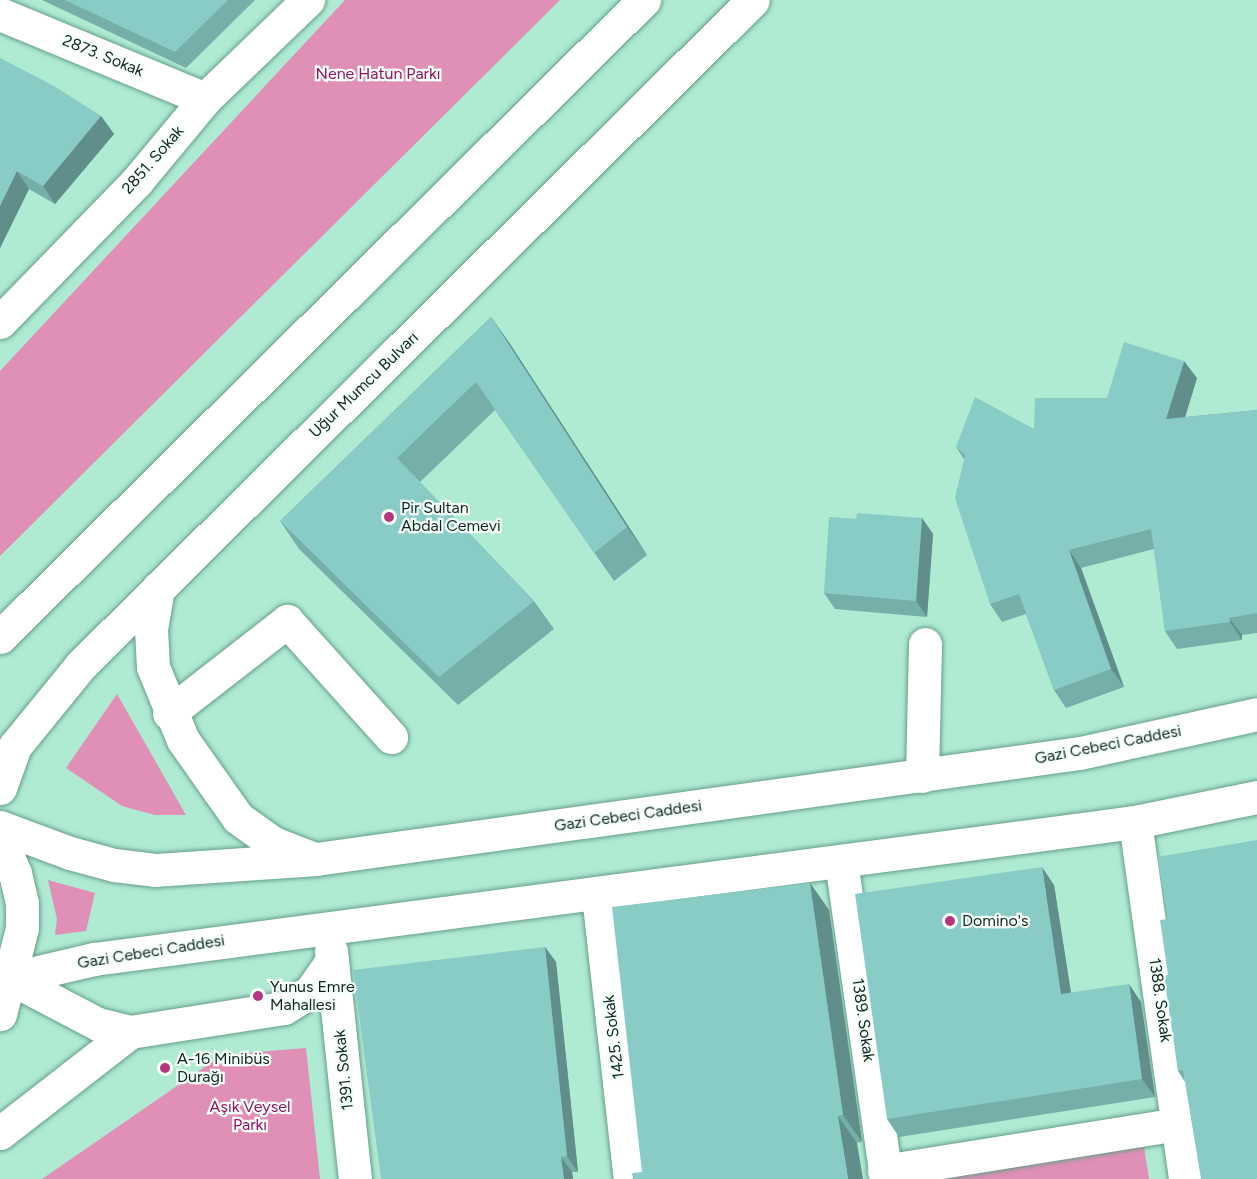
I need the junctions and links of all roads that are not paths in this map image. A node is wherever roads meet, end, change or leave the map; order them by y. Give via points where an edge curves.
1 (308, 0) edge
2 (644, 0) edge
3 (753, 0) edge
4 (0, 14) edge
5 (205, 99) junction
6 (6, 307) edge
7 (158, 588) junction
8 (0, 637) edge
9 (925, 644) dead end
10 (169, 713) junction
11 (1257, 714) edge
12 (391, 737) dead end
13 (922, 776) junction
14 (0, 788) edge
15 (1257, 797) edge
16 (1135, 822) junction
17 (0, 827) edge
18 (0, 838) edge
19 (316, 859) junction
20 (841, 861) junction
21 (598, 895) junction
22 (329, 925) junction
23 (332, 962) junction
24 (4, 979) edge
25 (0, 1014) edge
26 (130, 1032) junction
27 (1177, 1124) junction
28 (0, 1133) edge
29 (885, 1175) edge
30 (355, 1179) edge
31 (630, 1179) edge
32 (1185, 1179) edge

1 - 5 main road, 2851. Sokak
2 - 8 main road
3 - 7 main road, Uğur Mumcu Bulvarı
4 - 5 main road, 2873. Sokak
5 - 6 main road, 2851. Sokak via 137,181
7 - 10 main road via 151,629 153,667
7 - 14 main road, Uğur Mumcu Bulvarı via 42,710 15,746
9 - 13 main road
10 - 12 main road via 287,621
10 - 19 main road via 199,766 238,818 273,843
11 - 13 main road, Gazi Cebeci Caddesi via 1080,753
13 - 19 main road, Gazi Cebeci Caddesi
15 - 16 main road, Gazi Cebeci Caddesi
16 - 20 main road, Gazi Cebeci Caddesi
16 - 27 main road, 1388. Sokak
17 - 19 main road, Gazi Cebeci Caddesi via 69,853 114,865 155,870
18 - 24 main road via 22,903 19,950
20 - 21 main road, Gazi Cebeci Caddesi
20 - 29 main road, 1389. Sokak
21 - 22 main road, Gazi Cebeci Caddesi
21 - 31 main road, 1425. Sokak
22 - 23 main road, 1391. Sokak
22 - 24 main road, Gazi Cebeci Caddesi via 94,959
23 - 26 main road via 310,992 284,1008
23 - 30 main road, 1391. Sokak
24 - 25 main road
24 - 26 main road via 98,1023
26 - 28 main road via 28,1116
27 - 29 main road
27 - 32 main road, 1388. Sokak

